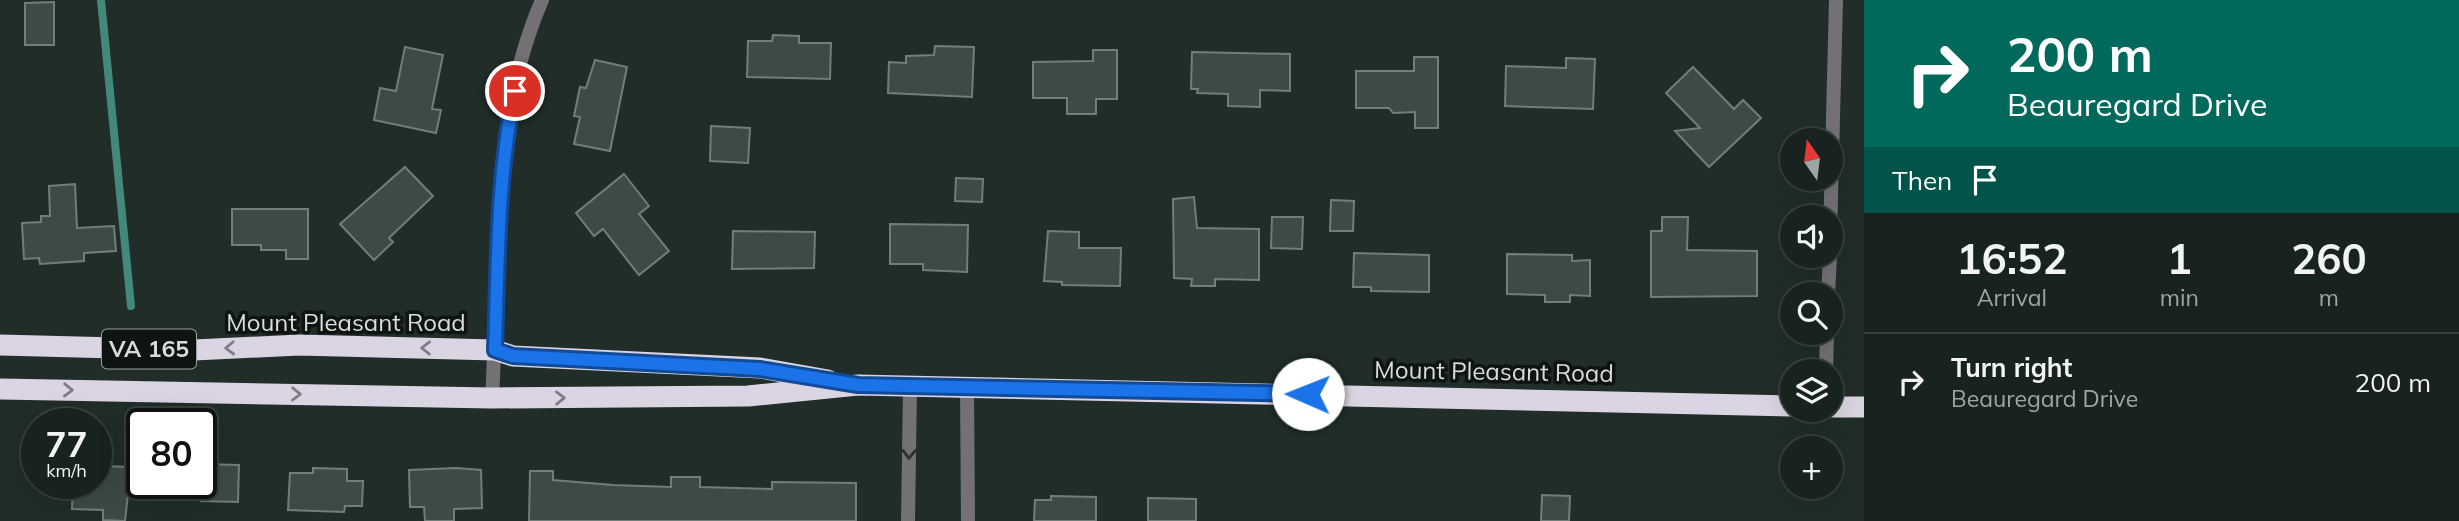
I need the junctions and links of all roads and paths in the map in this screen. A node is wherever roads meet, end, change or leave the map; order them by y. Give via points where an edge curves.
1 (542, 0) edge
2 (1836, 0) edge
3 (1831, 205) edge
4 (0, 345) edge
5 (495, 350) junction
6 (858, 385) junction
7 (910, 386) junction
8 (967, 387) junction
9 (0, 389) edge
10 (492, 398) junction
11 (1780, 406) edge
12 (1843, 407) edge
13 (1864, 407) edge
14 (908, 521) edge
15 (968, 521) edge

1 - 5 street via 519,68 505,136
2 - 3 street
5 -> 4 highway, Mount Pleasant Road / VA 165
5 - 6 highway, Mount Pleasant Road / VA 165 via 513,356 760,369
5 - 10 street
6 - 7 highway, Mount Pleasant Road / VA 165
10 -> 6 highway, Mount Pleasant Road / VA 165 via 748,396
7 - 8 highway, Mount Pleasant Road / VA 165
7 -> 14 street
8 - 11 highway, Mount Pleasant Road / VA 165
8 - 15 street
9 -> 10 highway, Mount Pleasant Road / VA 165
12 - 13 highway

